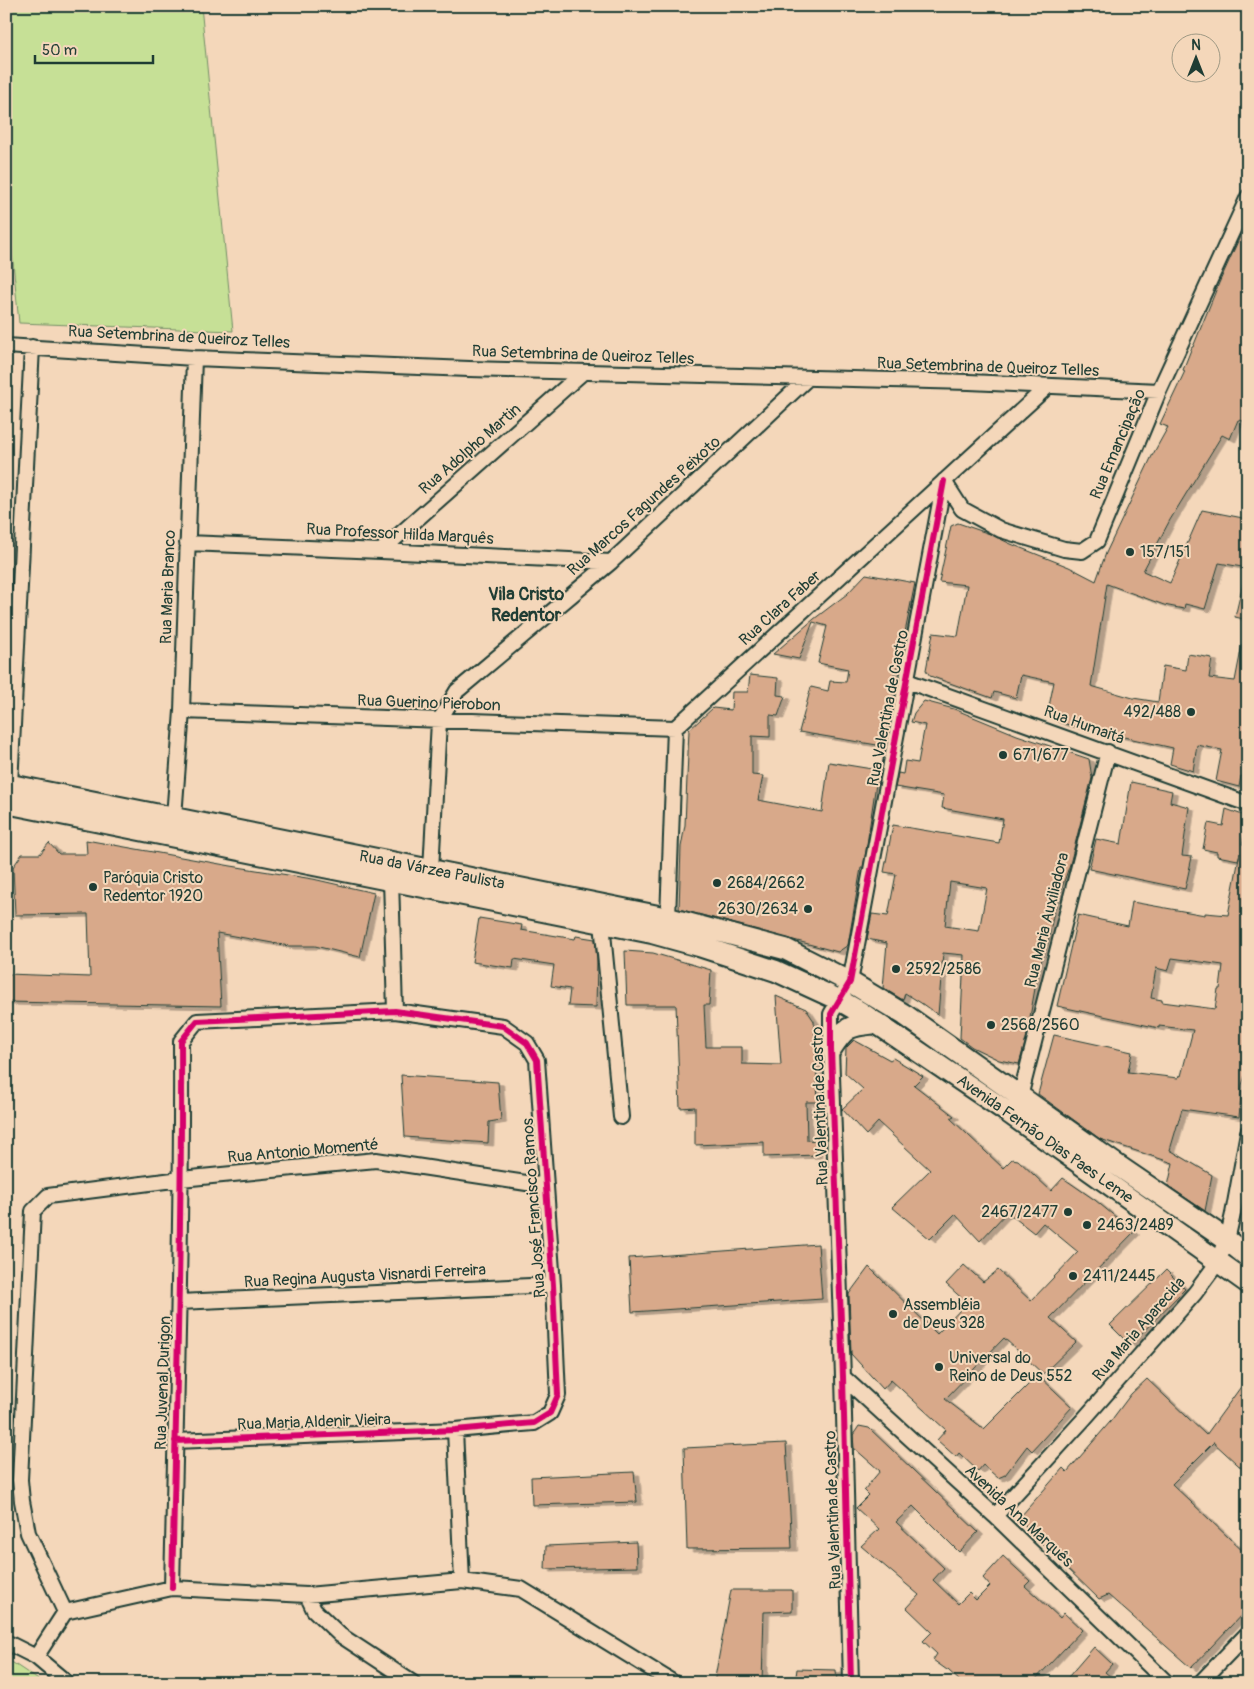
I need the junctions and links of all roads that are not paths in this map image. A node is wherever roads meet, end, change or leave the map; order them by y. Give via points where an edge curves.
1 (1248, 197) edge
2 (6, 346) edge
3 (32, 347) junction
4 (194, 358) junction
5 (582, 373) junction
6 (808, 378) junction
7 (1048, 386) junction
8 (1159, 391) junction
9 (944, 482) junction
10 (187, 543) junction
11 (381, 550) junction
12 (611, 562) junction
13 (907, 682) junction
14 (182, 711) junction
15 (439, 721) junction
16 (675, 728) junction
17 (1108, 752) junction
18 (8, 791) edge
19 (1248, 804) edge
20 (174, 817) junction
21 (431, 870) junction
22 (392, 880) junction
23 (668, 918) junction
24 (602, 923) junction
25 (850, 982) junction
26 (839, 1000) junction
27 (395, 1011) junction
28 (877, 1023) junction
29 (831, 1049) junction
30 (1020, 1097) junction
31 (622, 1117) dead end
32 (1248, 1132) edge
33 (181, 1179) junction
34 (546, 1186) junction
35 (1227, 1240) junction
36 (1248, 1257) edge
37 (1218, 1262) junction
38 (1248, 1283) edge
39 (553, 1286) junction
40 (179, 1302) junction
41 (843, 1378) junction
42 (454, 1430) junction
43 (175, 1441) junction
44 (995, 1516) junction
45 (462, 1581) junction
46 (172, 1588) junction
47 (307, 1595) junction
48 (65, 1612) junction
49 (1248, 1633) edge
50 (6, 1642) edge
51 (36, 1657) junction
52 (67, 1683) edge
53 (412, 1683) edge
54 (674, 1683) edge
55 (851, 1683) edge
56 (1167, 1683) edge
57 (1200, 1683) edge

1 - 8 street, Rua Emancipação
2 - 3 street, Rua Setembrina de Queiroz Telles
3 - 4 street, Rua Setembrina de Queiroz Telles
3 - 18 street
4 - 5 street, Rua Setembrina de Queiroz Telles
4 - 10 street, Rua Maria Branco
5 - 6 street, Rua Setembrina de Queiroz Telles
5 - 11 street, Rua Adolpho Martin
6 - 7 street, Rua Setembrina de Queiroz Telles
6 - 12 street, Rua Marcos Fagundes Peixoto
7 - 8 street, Rua Setembrina de Queiroz Telles
7 - 9 street, Rua Clara Faber
8 - 9 street, Rua Emancipação via 1097,541 1082,551 1064,550 1002,530 962,510
9 - 13 street, Rua Valentina de Castro
9 - 16 street, Rua Clara Faber
10 - 11 street, Rua Professor Hilda Marquês
10 - 14 street, Rua Maria Branco
11 - 12 street, Rua Professor Hilda Marquês
12 - 15 street, Rua Marcos Fagundes Peixoto via 457,691
13 - 17 street, Rua Humaitá
13 - 25 street, Rua Valentina de Castro
14 - 15 street, Rua Guerino Pierobon
14 - 20 street, Rua Maria Branco
15 - 16 street, Rua Guerino Pierobon
15 - 21 street, Rua Marcos Fagundes Peixoto
16 - 23 street
17 - 19 street, Rua Humaitá
17 - 30 street, Rua Maria Auxiliadora
18 - 20 main road, Rua da Várzea Paulista
18 - 22 main road, Rua da Várzea Paulista
20 - 21 main road, Rua da Várzea Paulista
21 - 23 main road, Rua da Várzea Paulista
22 - 24 main road, Rua da Várzea Paulista
22 - 27 street
23 - 25 main road, Rua da Várzea Paulista via 784,949
24 - 26 main road, Rua da Várzea Paulista via 708,948 776,971
24 - 31 street
25 - 26 street, Rua Valentina de Castro
25 - 30 main road, Avenida Fernão Dias Paes Leme via 905,1016
26 - 28 main road, Avenida Fernão Dias Paes Leme
26 - 29 street, Rua Valentina de Castro via 831,1014
27 - 33 street, Rua José Francisco Ramos via 197,1022 181,1041
27 - 34 street, Rua José Francisco Ramos via 503,1026 527,1043 537,1060
28 - 29 main road via 849,1028 841,1033
28 - 37 main road, Avenida Fernão Dias Paes Leme
29 - 41 street, Rua Valentina de Castro
30 - 35 main road, Avenida Fernão Dias Paes Leme
32 - 35 street, Rua Maria Aparecida
33 - 34 street, Rua Antonio Momenté via 376,1160
33 - 40 street, Rua Juvenal Durigon
33 - 48 street, Rua Antonio Momenté via 48,1196 33,1211 20,1480 28,1533
34 - 39 street, Rua José Francisco Ramos
35 - 36 main road, Avenida Fernão Dias Paes Leme
35 - 37 street, Rua Maria Aparecida
37 - 38 main road, Avenida Fernão Dias Paes Leme
37 - 44 street, Rua Maria Aparecida
39 - 40 street, Rua Regina Augusta Visnardi Ferreira
39 - 42 street, Rua José Francisco Ramos via 558,1395 550,1412 534,1424
40 - 43 street, Rua Juvenal Durigon
41 - 44 street, Avenida Ana Marquês
41 - 55 street, Rua Valentina de Castro
42 - 43 street, Rua Maria Aldenir Vieira
42 - 45 street
43 - 46 street, Rua Juvenal Durigon
44 - 56 street, Avenida Ana Marquês
45 - 47 street
45 - 54 street via 522,1590
46 - 47 street
46 - 48 street
47 - 53 street via 314,1610 340,1635
48 - 51 street
49 - 57 street
50 - 51 street
51 - 52 street

